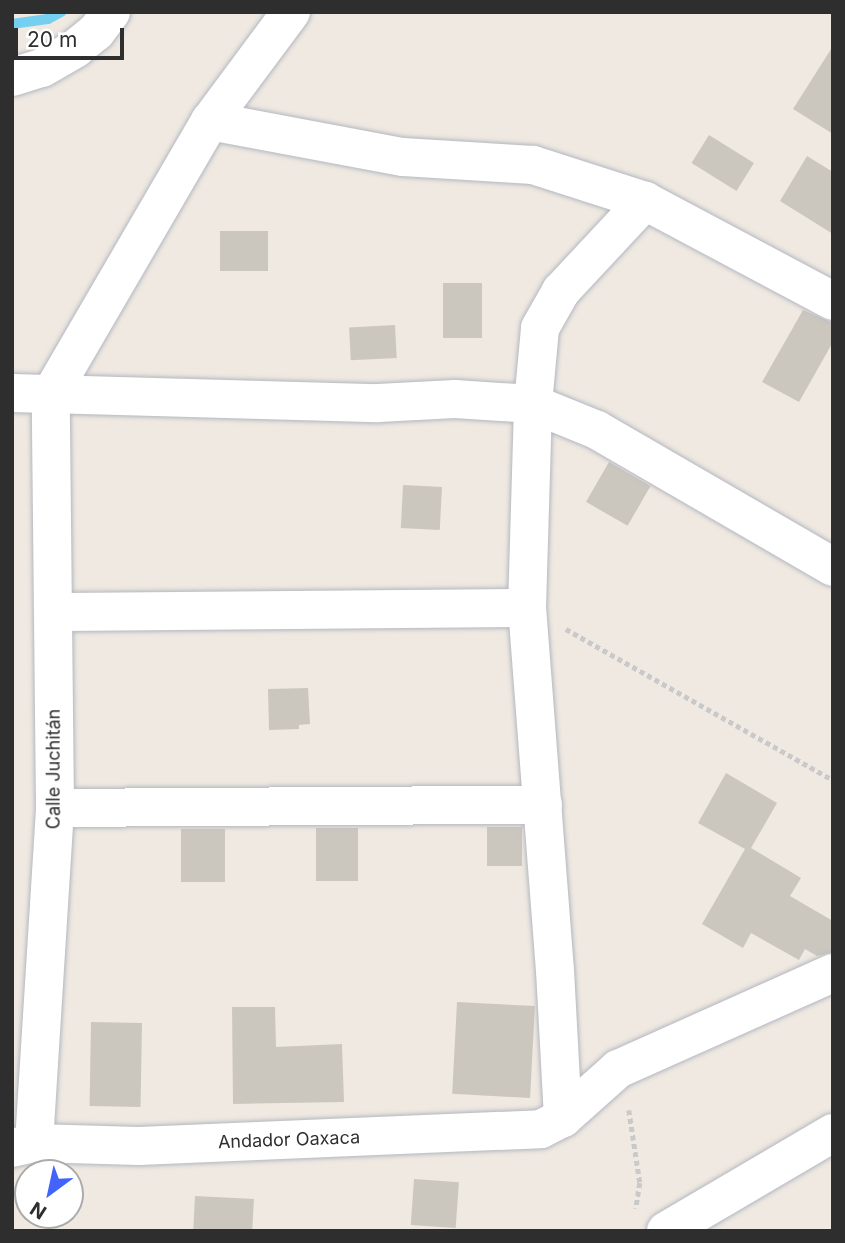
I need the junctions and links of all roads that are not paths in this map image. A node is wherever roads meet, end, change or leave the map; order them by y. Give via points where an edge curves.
1 (111, 12) edge
2 (291, 12) edge
3 (12, 77) edge
4 (211, 121) junction
5 (645, 201) junction
6 (833, 301) edge
7 (12, 393) edge
8 (51, 394) junction
9 (533, 404) junction
10 (833, 567) edge
11 (527, 608) junction
12 (53, 612) junction
13 (543, 805) junction
14 (55, 808) junction
15 (833, 973) edge
16 (563, 1118) junction
17 (833, 1133) edge
18 (23, 1145) edge
19 (650, 1225) edge

1 - 3 street via 76,48 42,68
2 - 4 street
4 - 5 street via 402,158 533,165
4 - 8 street
5 - 6 street
5 - 9 street via 561,291 540,328
7 - 8 street
8 - 9 street
8 - 12 street, Calle Juchitán
9 - 10 street via 597,430
9 - 11 street
11 - 12 street
11 - 13 street
12 - 14 street, Calle Juchitán
13 - 14 street
13 - 16 street
14 - 18 street, Calle Juchitán
15 - 16 street via 618,1069
16 - 18 street, Andador Oaxaca via 541,1129 139,1146
17 - 19 street

